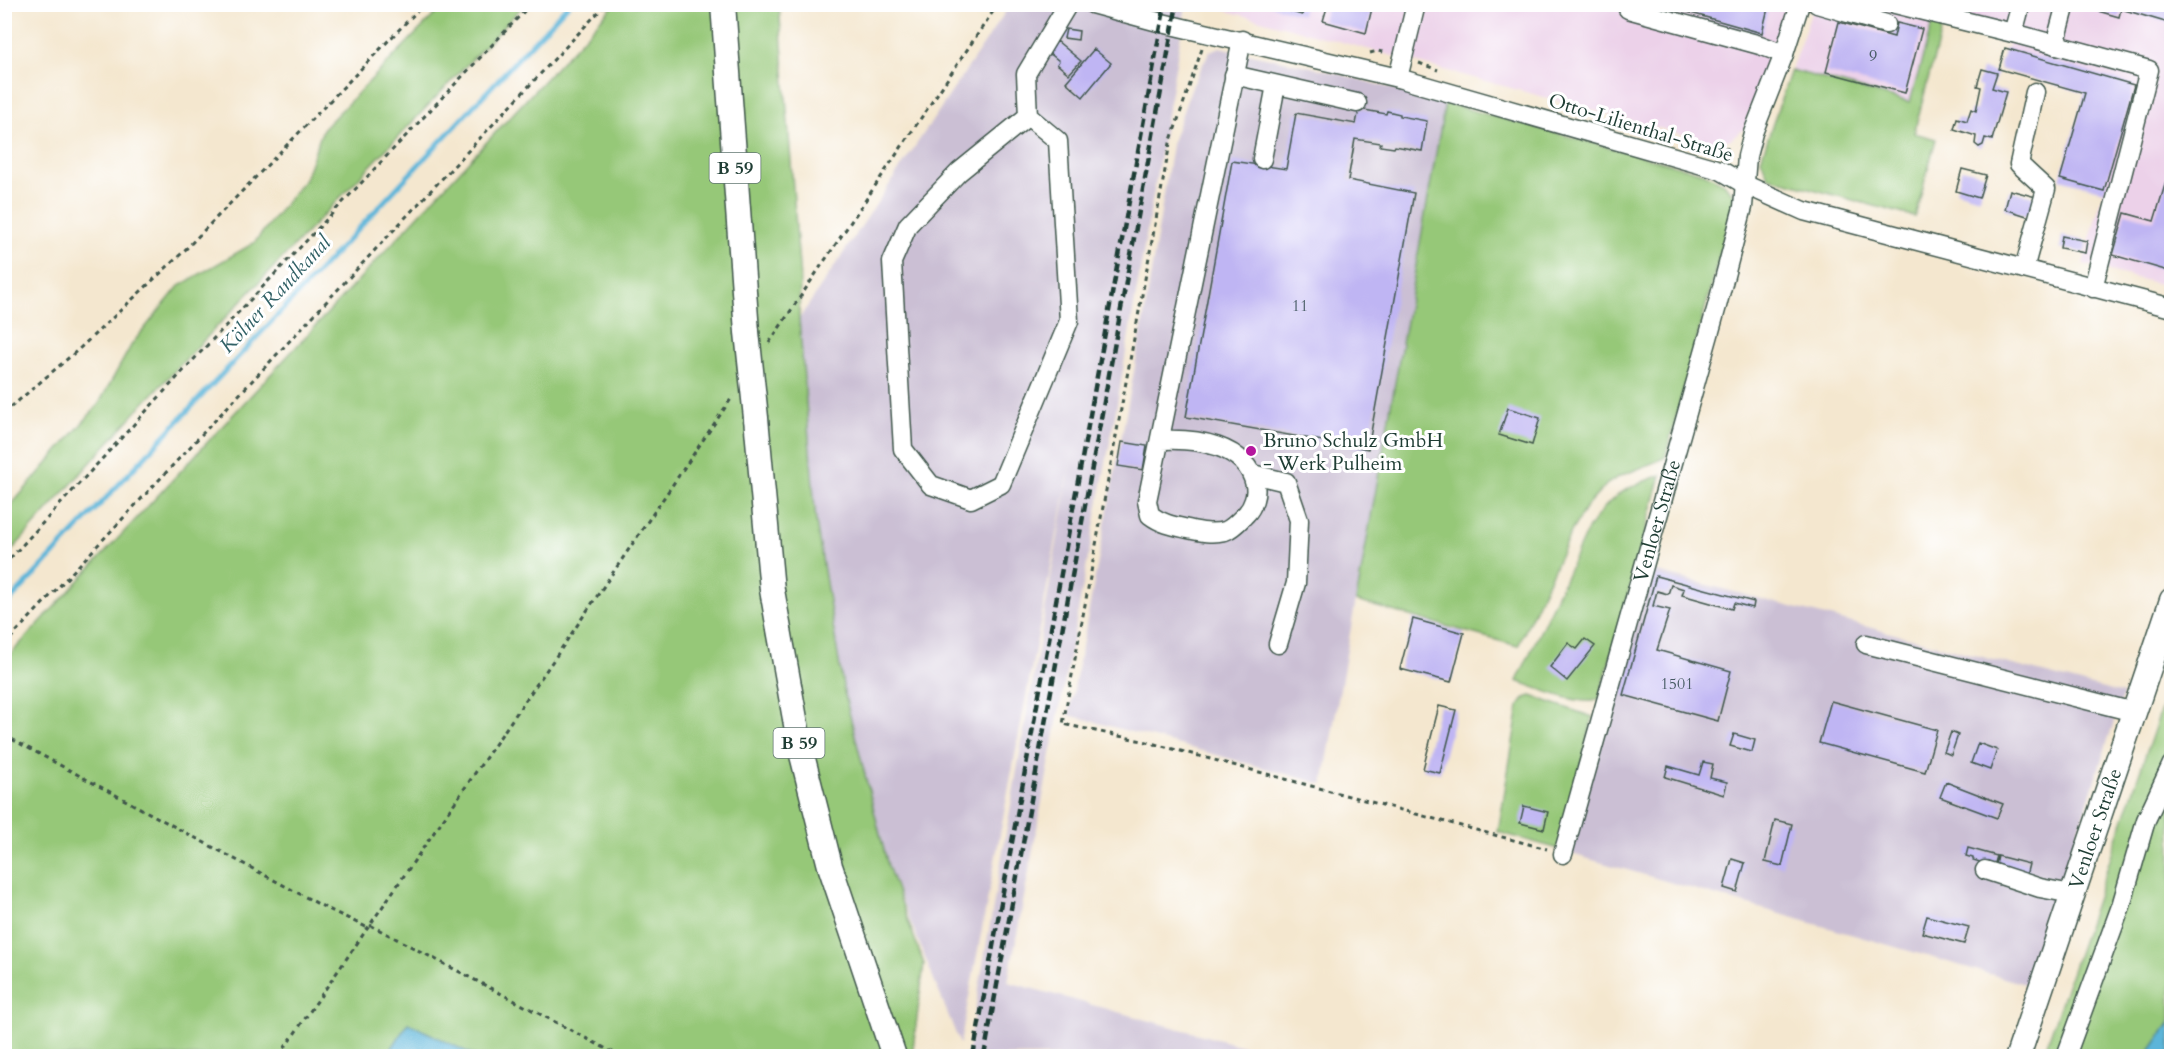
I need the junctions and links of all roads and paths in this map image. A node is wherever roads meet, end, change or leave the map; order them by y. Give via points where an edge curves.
1 (424, 4) edge
2 (531, 4) edge
3 (606, 4) edge
4 (723, 4) edge
5 (998, 4) edge
6 (1068, 4) edge
7 (1092, 4) edge
8 (1416, 4) edge
9 (1800, 4) edge
10 (1817, 4) edge
11 (1895, 4) edge
12 (1973, 4) edge
13 (2021, 4) edge
14 (2066, 4) edge
15 (1921, 8) edge
16 (1629, 9) dead end
17 (1968, 22) junction
18 (1886, 24) dead end
19 (2013, 33) junction
20 (1242, 40) junction
21 (2055, 45) junction
22 (1784, 54) junction
23 (1234, 75) junction
24 (1398, 78) junction
25 (1276, 85) junction
26 (2035, 92) dead end
27 (1357, 103) dead end
28 (1028, 116) junction
29 (1262, 159) dead end
30 (1746, 185) junction
31 (2024, 269) junction
32 (2093, 288) junction
33 (2172, 308) edge
34 (765, 348) dead end
35 (739, 388) dead end
36 (4, 413) edge
37 (1160, 440) junction
38 (1252, 474) junction
39 (4, 565) edge
40 (2172, 600) edge
41 (1278, 644) dead end
42 (1866, 644) dead end
43 (4, 645) edge
44 (2134, 712) junction
45 (4, 735) edge
46 (2172, 764) edge
47 (1563, 854) dead end
48 (1985, 870) dead end
49 (2072, 894) junction
50 (369, 926) junction
51 (279, 1056) edge
52 (620, 1056) edge
53 (894, 1056) edge
54 (2018, 1056) edge
55 (2066, 1056) edge

1 - 36 path via 181,254
2 - 39 path
3 - 43 path
4 - 53 main road, B 59, bridge via 771,590 800,747 830,866
5 - 34 path
6 - 28 street via 1026,74
7 - 20 street, Otto-Lilienthal-Straße
8 - 24 street
9 - 22 street, Venloer Straße
10 - 18 street
11 - 15 street
12 - 17 street
13 - 19 street
14 - 21 street
15 - 17 street
16 - 22 street
17 - 19 street
19 - 21 street
20 - 23 street
20 - 24 street, Otto-Lilienthal-Straße
21 - 32 street via 2149,70
22 - 30 street, Venloer Straße via 1753,133
23 - 25 street
23 - 37 street
24 - 30 street, Otto-Lilienthal-Straße via 1720,170
25 - 27 street
25 - 29 street
26 - 31 street via 2019,164 2046,189
28 - 28 street via 959,172 908,225 892,262 903,449 931,485 971,499 1001,484 1070,321 1058,141
30 - 31 street, Otto-Lilienthal-Straße via 1804,211
30 - 47 street, Venloer Straße via 1717,306
31 - 32 street, Otto-Lilienthal-Straße
32 - 33 street, Otto-Lilienthal-Straße
35 - 50 path
37 - 38 street via 1182,439 1220,446 1241,459
37 - 38 street via 1147,501 1150,515 1161,523 1209,533 1228,531 1250,510 1256,492
38 - 41 street via 1286,482 1299,520 1296,583
40 - 44 main road, Venloer Straße
42 - 44 street
44 - 49 main road, Venloer Straße
45 - 50 path via 324,907
46 - 55 street via 2146,820 2121,906
48 - 49 street
49 - 54 main road, Venloer Straße
50 - 51 path
50 - 52 path

